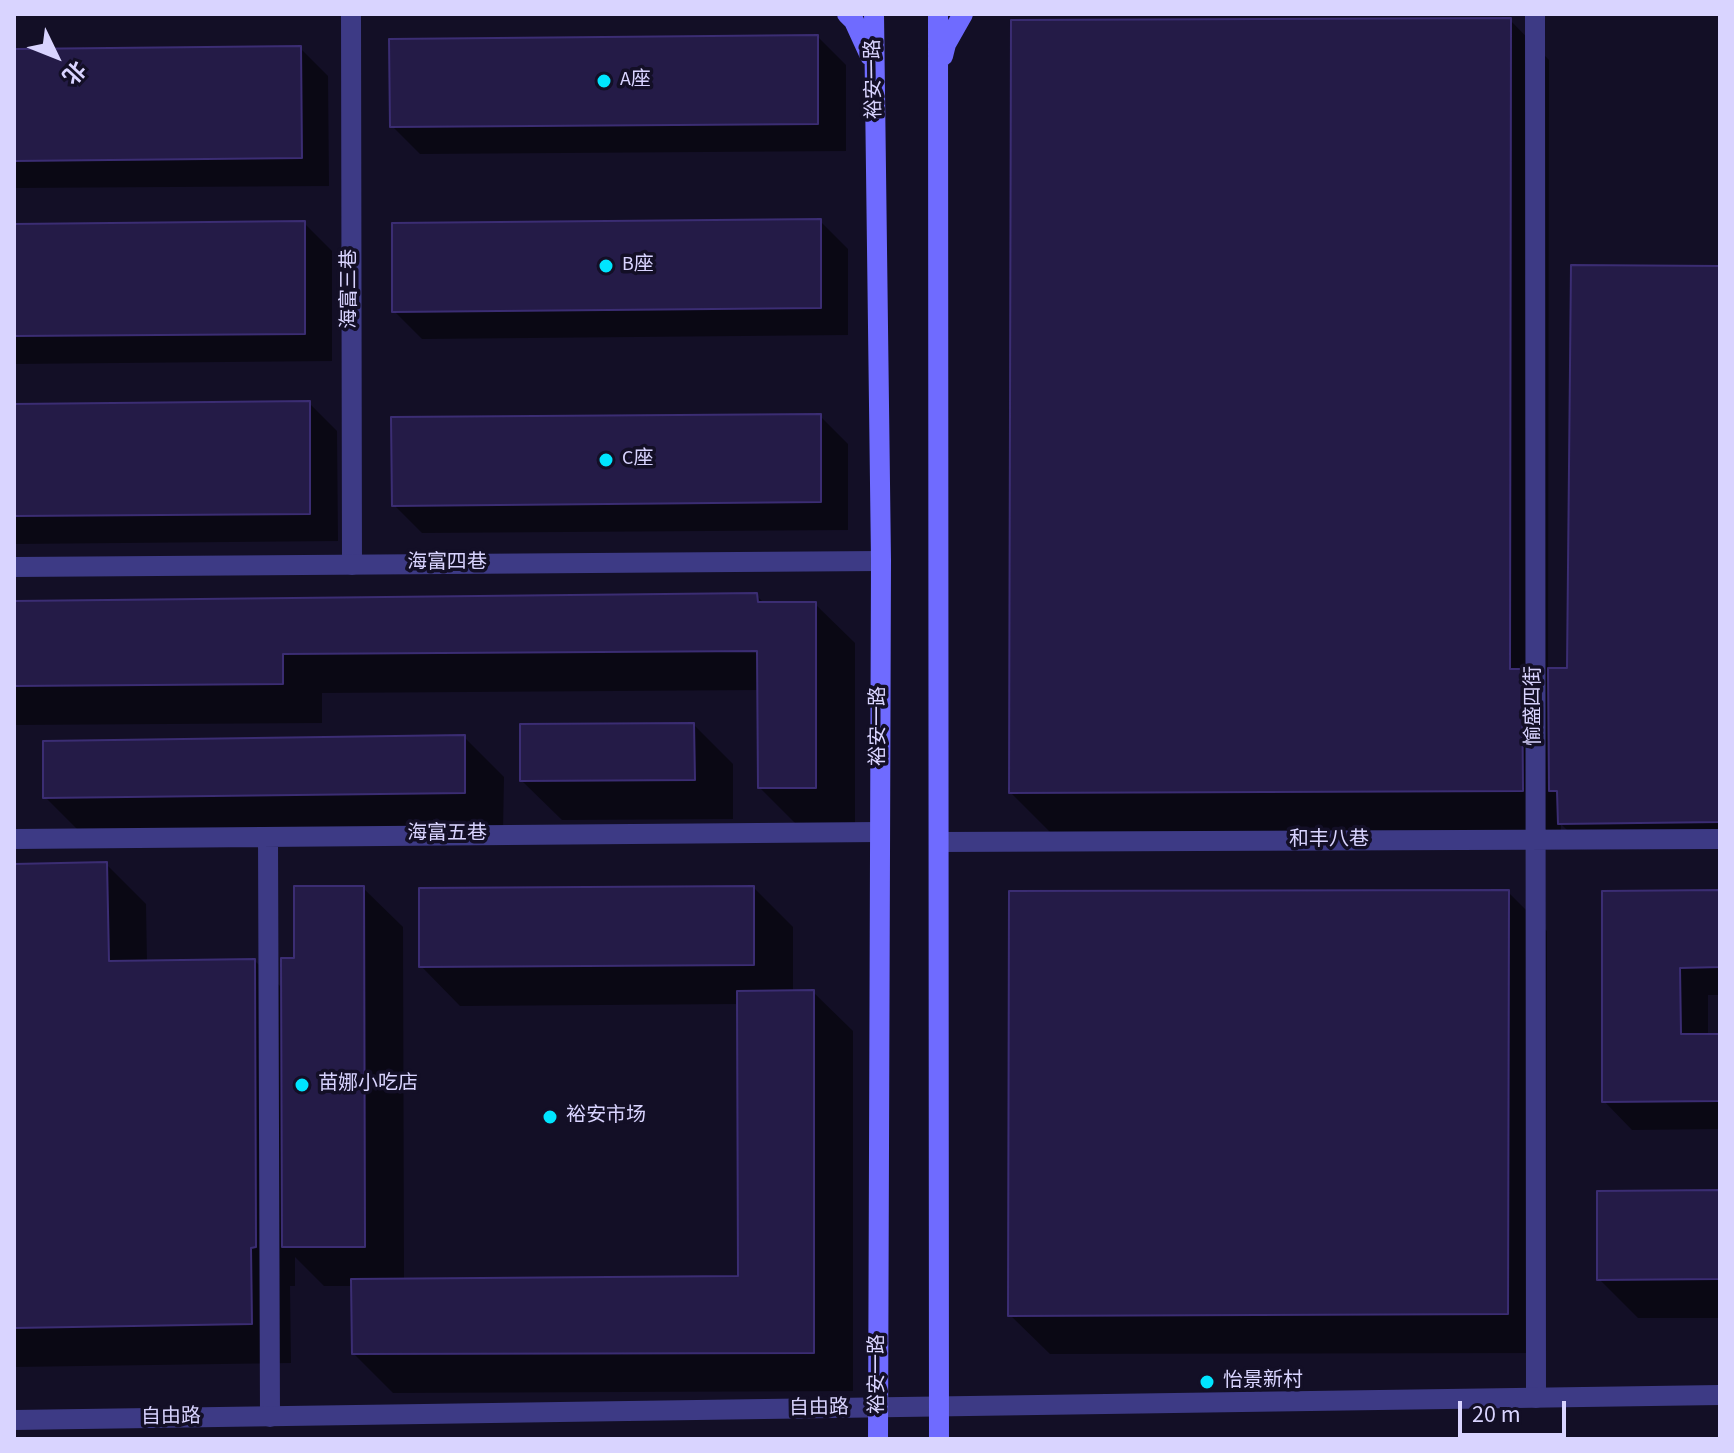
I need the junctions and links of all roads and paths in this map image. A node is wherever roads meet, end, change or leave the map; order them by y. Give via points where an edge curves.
1 (351, 14) edge
2 (847, 14) edge
3 (874, 14) edge
4 (938, 14) edge
5 (963, 14) edge
6 (1535, 14) edge
7 (875, 74) junction
8 (938, 75) junction
9 (881, 561) junction
10 (352, 565) junction
11 (14, 567) edge
12 (880, 832) junction
13 (268, 837) junction
14 (14, 839) edge
15 (1720, 839) edge
16 (1535, 840) junction
17 (939, 842) junction
18 (1720, 1395) edge
19 (1536, 1398) junction
20 (939, 1407) junction
21 (878, 1408) junction
22 (270, 1417) junction
23 (14, 1420) edge
24 (878, 1439) edge
25 (939, 1439) edge

1 - 10 street, 海富三巷
2 - 7 main road via 867,47
3 - 7 main road, 裕安一路
4 - 8 main road
5 - 8 main road via 946,44
6 - 16 street, 愉盛四街
7 - 9 main road, 裕安一路
8 - 17 main road
9 - 10 street, 海富四巷
9 - 12 main road, 裕安一路
10 - 11 street, 海富四巷
12 - 13 street, 海富五巷
12 - 21 main road, 裕安一路
13 - 14 street, 海富五巷
13 - 22 street
15 - 16 street, 和丰八巷
16 - 17 street, 和丰八巷
16 - 19 street, 愉盛四街
17 - 20 main road
18 - 19 street, 自由路
19 - 20 street, 自由路
20 - 21 street, 自由路
20 - 25 main road
21 - 22 street, 自由路
21 - 24 main road, 裕安一路
22 - 23 street, 自由路

